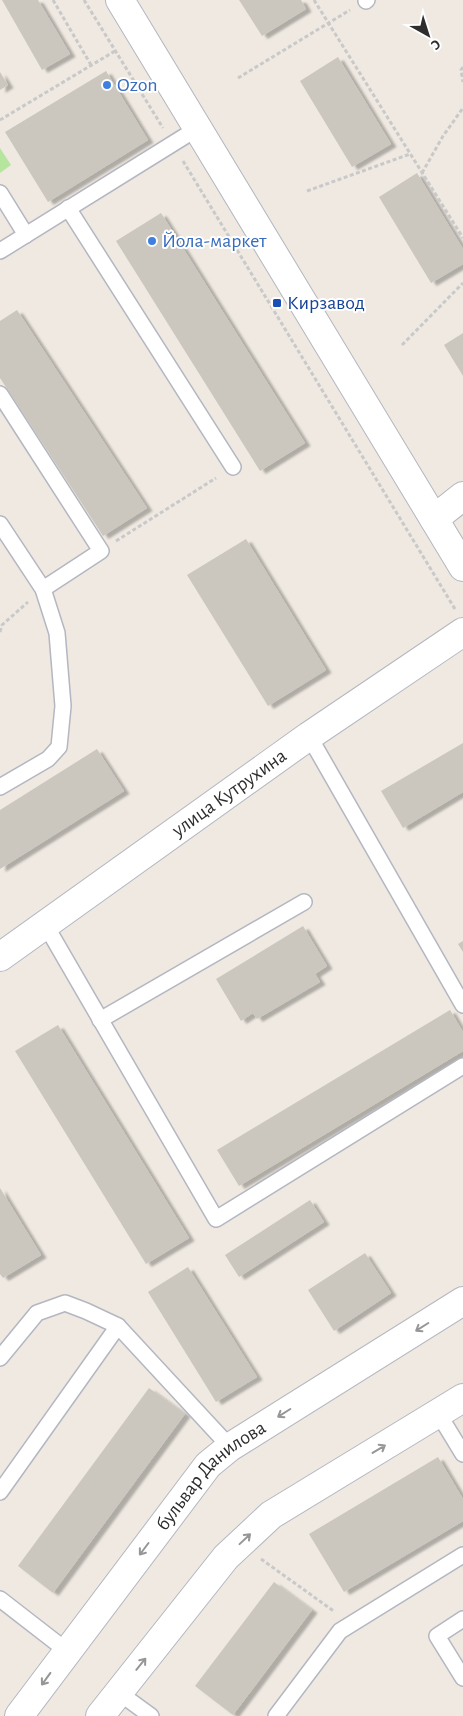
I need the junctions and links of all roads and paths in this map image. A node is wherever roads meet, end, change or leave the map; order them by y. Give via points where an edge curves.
1 (53, 0) edge
2 (84, 0) edge
3 (120, 0) edge
4 (314, 0) edge
5 (366, 0) edge
6 (329, 23) junction
7 (115, 51) junction
8 (91, 65) junction
9 (463, 67) edge
10 (238, 78) dead end
11 (463, 82) edge
12 (463, 108) edge
13 (0, 120) edge
14 (198, 128) junction
15 (172, 144) junction
16 (410, 154) junction
17 (422, 173) junction
18 (307, 191) dead end
19 (0, 193) edge
20 (68, 208) junction
21 (26, 235) junction
22 (463, 238) edge
23 (0, 251) edge
24 (463, 283) edge
25 (402, 345) dead end
26 (0, 394) edge
27 (233, 467) joint
28 (463, 496) edge
29 (434, 519) junction
30 (0, 524) edge
31 (101, 551) junction
32 (463, 567) edge
33 (43, 589) junction
34 (460, 623) edge
35 (0, 632) edge
36 (309, 736) junction
37 (0, 787) edge
38 (304, 902) dead end
39 (45, 924) junction
40 (0, 957) edge
41 (463, 1005) edge
42 (100, 1020) junction
43 (463, 1066) edge
44 (463, 1301) edge
45 (118, 1326) junction
46 (0, 1358) edge
47 (463, 1398) edge
48 (438, 1413) junction
49 (230, 1447) junction
50 (463, 1454) edge
51 (0, 1492) edge
52 (240, 1544) junction
53 (463, 1555) edge
54 (0, 1599) edge
55 (463, 1620) edge
56 (351, 1624) junction
57 (67, 1651) junction
58 (463, 1678) edge
59 (118, 1692) junction
60 (19, 1716) edge
61 (100, 1716) edge
62 (151, 1716) edge
63 (276, 1716) edge

1 - 8 path
2 - 7 path
3 - 14 street
4 - 6 path
5 - 6 path
6 - 10 path
6 - 16 path
7 - 8 path
7 - 15 path
8 - 13 path
9 - 11 path
12 - 17 path
14 - 15 lane
14 - 29 street
15 - 20 lane
15 - 34 path
16 - 17 path
16 - 18 path
17 - 22 path
19 - 21 lane
20 - 21 lane
20 - 27 lane
21 - 23 lane
24 - 25 path
26 - 31 lane
27 - 31 path
28 - 29 street
29 - 32 street
30 - 33 lane
31 - 33 lane
33 - 35 path via 2,625
33 - 37 lane via 57,633 64,706 59,747 48,759
34 - 36 street, улица Кутрухина
36 - 39 street, улица Кутрухина
36 - 41 lane
38 - 42 lane
39 - 40 street, улица Кутрухина
39 - 42 lane
42 - 43 lane via 216,1219
44 -> 49 street, бульвар Данилова
45 - 46 lane via 65,1303 37,1313
45 - 49 lane
45 - 51 lane
47 - 48 street
48 - 50 lane
52 -> 48 street via 270,1515
49 -> 57 street, бульвар Данилова via 208,1465
52 - 56 path
59 -> 52 street via 226,1557
53 - 56 lane
54 - 57 lane
55 - 58 lane via 437,1636
56 - 63 lane via 340,1631
57 -> 60 street, бульвар Данилова
59 - 61 street
59 - 62 lane

